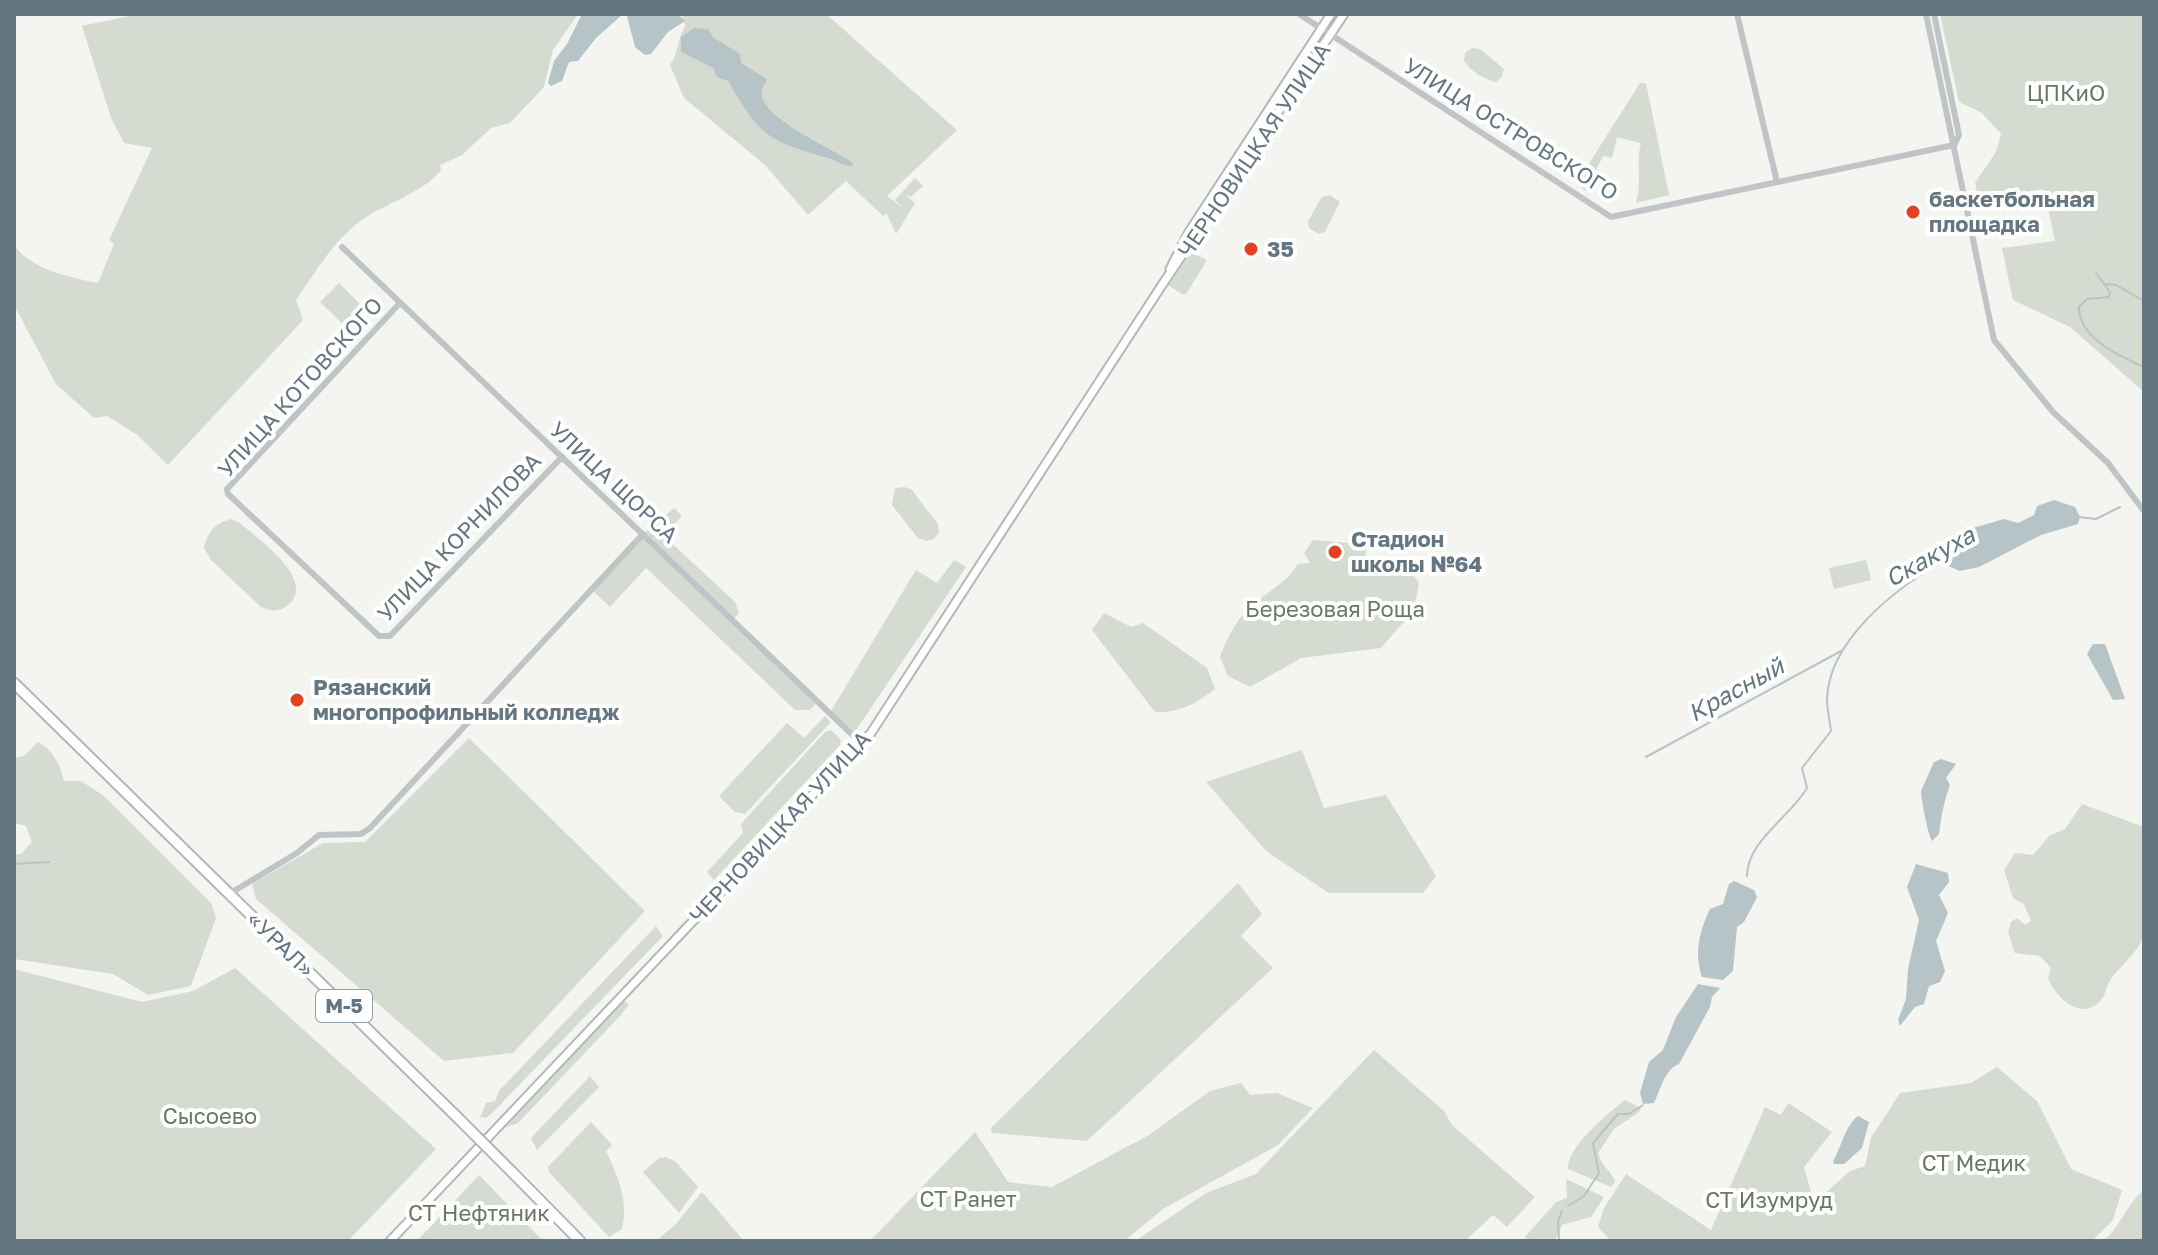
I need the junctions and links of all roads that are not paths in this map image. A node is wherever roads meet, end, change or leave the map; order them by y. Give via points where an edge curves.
1 (1299, 14) edge
2 (1331, 14) edge
3 (1344, 14) edge
4 (1737, 14) edge
5 (1926, 14) edge
6 (1934, 14) edge
7 (1321, 30) junction
8 (1330, 36) junction
9 (1954, 145) junction
10 (1777, 182) junction
11 (342, 247) dead end
12 (1162, 285) junction
13 (399, 304) junction
14 (562, 457) junction
15 (2144, 511) edge
16 (643, 534) junction
17 (379, 636) joint
18 (14, 683) edge
19 (861, 743) junction
20 (229, 894) junction
21 (390, 1241) edge
22 (580, 1241) edge

1 - 7 street, УЛИЦА ОСТРОВСКОГО
2 - 7 main road, ЧЕРНОВИЦКАЯ УЛИЦА
3 - 8 main road, ЧЕРНОВИЦКАЯ УЛИЦА
4 - 10 street
5 - 9 street
6 - 9 street via 1959,135
7 - 8 street, УЛИЦА ОСТРОВСКОГО
7 - 12 main road, ЧЕРНОВИЦКАЯ УЛИЦА via 1189,232
8 - 10 street, УЛИЦА ОСТРОВСКОГО via 1611,217
8 - 12 main road, ЧЕРНОВИЦКАЯ УЛИЦА
9 - 10 street, УЛИЦА ОСТРОВСКОГО
9 - 15 street via 1994,340
11 - 13 street, УЛИЦА ЩОРСА
12 - 19 main road, ЧЕРНОВИЦКАЯ УЛИЦА
13 - 14 street, УЛИЦА ЩОРСА
13 - 17 street, УЛИЦА КОТОВСКОГО via 229,485 228,494
14 - 16 street, УЛИЦА ЩОРСА
14 - 17 street, УЛИЦА КОРНИЛОВА via 390,636
16 - 19 street, УЛИЦА ЩОРСА
16 - 20 street via 370,828 361,834 319,835
18 - 20 highway, «УРАЛ» / М-5
19 - 21 main road, ЧЕРНОВИЦКАЯ УЛИЦА
20 - 22 highway, «УРАЛ» / М-5, bridge

